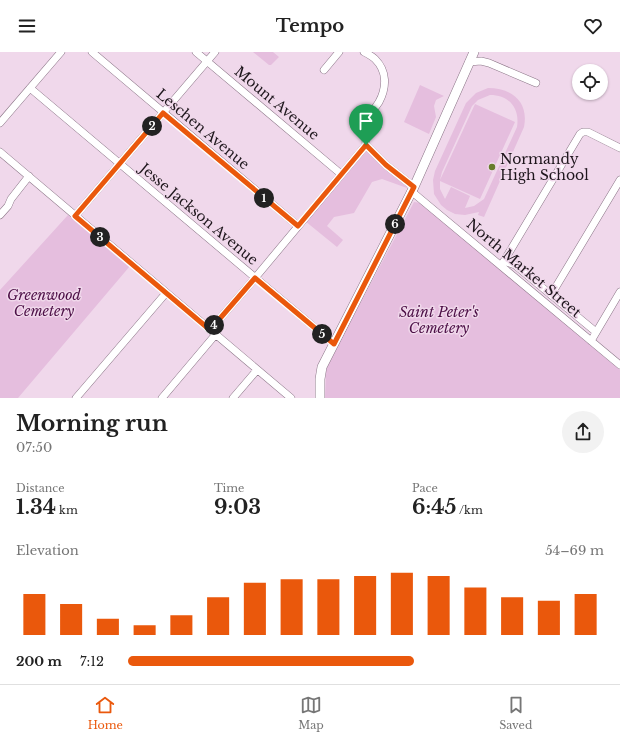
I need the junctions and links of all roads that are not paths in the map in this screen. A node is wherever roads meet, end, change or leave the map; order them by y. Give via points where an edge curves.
1 (61, 52) edge
2 (92, 52) edge
3 (196, 52) edge
4 (215, 52) edge
5 (339, 52) edge
6 (364, 52) edge
7 (474, 52) edge
8 (207, 61) junction
9 (469, 62) junction
10 (324, 70) dead end
11 (536, 83) dead end
12 (30, 88) junction
13 (163, 113) junction
14 (0, 123) edge
15 (366, 145) junction
16 (620, 148) edge
17 (0, 152) edge
18 (120, 164) junction
19 (341, 174) junction
20 (29, 176) junction
21 (620, 180) edge
22 (413, 189) junction
23 (0, 216) edge
24 (75, 216) junction
25 (298, 226) junction
26 (503, 263) junction
27 (255, 278) junction
28 (620, 292) edge
29 (166, 293) junction
30 (551, 294) junction
31 (213, 332) junction
32 (596, 332) junction
33 (591, 341) junction
34 (334, 344) junction
35 (620, 365) edge
36 (257, 370) junction
37 (76, 398) edge
38 (162, 398) edge
39 (234, 398) edge
40 (291, 398) edge
41 (320, 398) edge

1 - 12 street
2 - 13 street, Leschen Avenue
3 - 8 street, Mount Avenue
4 - 8 street
5 - 10 street
6 - 15 street via 375,59 384,74 385,83 380,101 368,122 365,133
7 - 9 main road
8 - 13 street
8 - 19 street, Mount Avenue
9 - 11 street via 489,63
9 - 22 main road
12 - 14 street
12 - 18 street, Jesse Jackson Avenue
13 - 18 street
13 - 25 street, Leschen Avenue
15 - 19 street
15 - 22 street, North Market Street
16 - 26 street via 588,132 580,134
17 - 20 street
18 - 24 street
18 - 27 street, Jesse Jackson Avenue
19 - 25 street
20 - 23 street
20 - 24 street
21 - 30 street
22 - 26 street, North Market Street
22 - 34 main road
24 - 29 street
25 - 27 street
26 - 30 street via 515,265
26 - 33 street, North Market Street
27 - 31 street
27 - 34 street, Jesse Jackson Avenue
28 - 32 street
29 - 31 street
29 - 37 street
30 - 32 street
31 - 36 street
31 - 38 street
32 - 33 street
33 - 35 street, North Market Street
34 - 41 main road via 320,374
36 - 39 street
36 - 40 street

